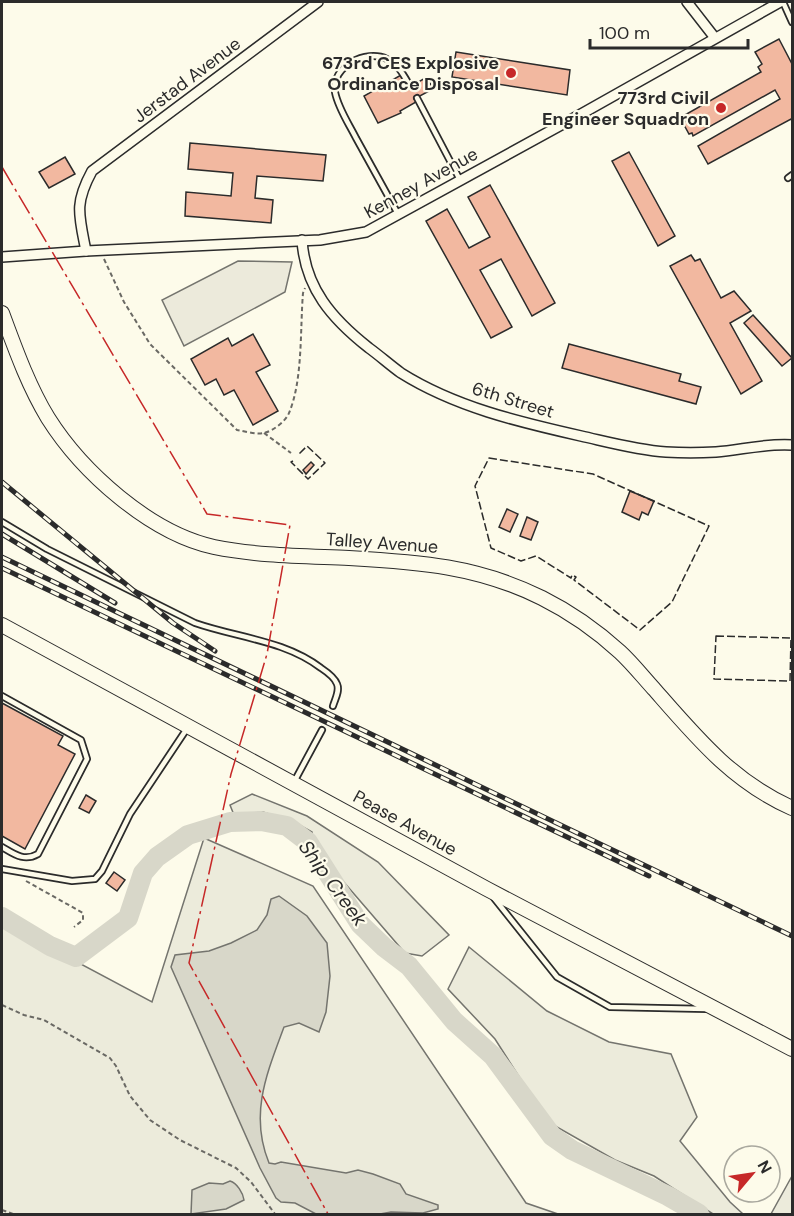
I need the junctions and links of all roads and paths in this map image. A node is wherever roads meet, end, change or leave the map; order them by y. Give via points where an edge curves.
1 (318, 2) edge
2 (687, 2) edge
3 (782, 2) edge
4 (792, 22) edge
5 (715, 38) junction
6 (410, 86) dead end
7 (417, 98) dead end
8 (460, 180) junction
9 (399, 214) junction
10 (302, 240) junction
11 (86, 250) junction
12 (100, 251) junction
13 (2, 257) edge
14 (309, 278) junction
15 (2, 313) edge
16 (264, 433) junction
17 (792, 445) edge
18 (291, 453) dead end
19 (2, 522) edge
20 (2, 625) edge
21 (2, 696) edge
22 (333, 706) dead end
23 (189, 727) junction
24 (322, 730) dead end
25 (294, 782) junction
26 (792, 808) edge
27 (2, 847) edge
28 (2, 869) edge
29 (23, 880) dead end
30 (487, 889) junction
31 (74, 927) dead end
32 (2, 1005) edge
33 (716, 1009) junction
34 (792, 1049) edge
35 (2, 1210) edge
36 (13, 1215) edge
37 (275, 1215) edge

1 - 11 street, Jerstad Avenue via 92,171 78,209
2 - 5 street
3 - 4 lane
3 - 5 street, Kenney Avenue
5 - 8 street, Kenney Avenue
6 - 9 lane via 401,69 387,59 371,55 348,64 338,76 335,90 341,110
7 - 8 lane
8 - 9 street, Kenney Avenue
9 - 10 street, Kenney Avenue via 359,234
10 - 12 street, Kenney Avenue
10 - 14 street, 6th Street
11 - 12 street, Kenney Avenue
11 - 13 street, Kenney Avenue
12 - 16 path via 124,302 150,344 237,429
14 - 16 path via 303,293 300,352 288,415
14 - 17 street, 6th Street via 324,304 361,342 400,372 468,405 551,430 663,452
15 - 26 street, Talley Avenue via 30,385 48,418 94,473 147,516 178,534 214,547 440,565 473,571 544,599 597,632 622,653 725,766
16 - 18 path
19 - 22 lane via 47,549 195,623 294,651 337,683 339,691
20 - 23 street, Pease Avenue
21 - 27 lane via 81,740 87,759 38,854 21,857
23 - 25 street, Pease Avenue
23 - 28 lane via 130,814 95,879 72,881
24 - 25 lane
25 - 30 street, Pease Avenue
29 - 31 path via 83,914 83,921
30 - 33 street, Pease Avenue
30 - 33 lane via 557,977 610,1006
32 - 37 path via 44,1020 110,1058 130,1096 150,1120 180,1140 236,1167
33 - 34 street, Pease Avenue
35 - 36 path

